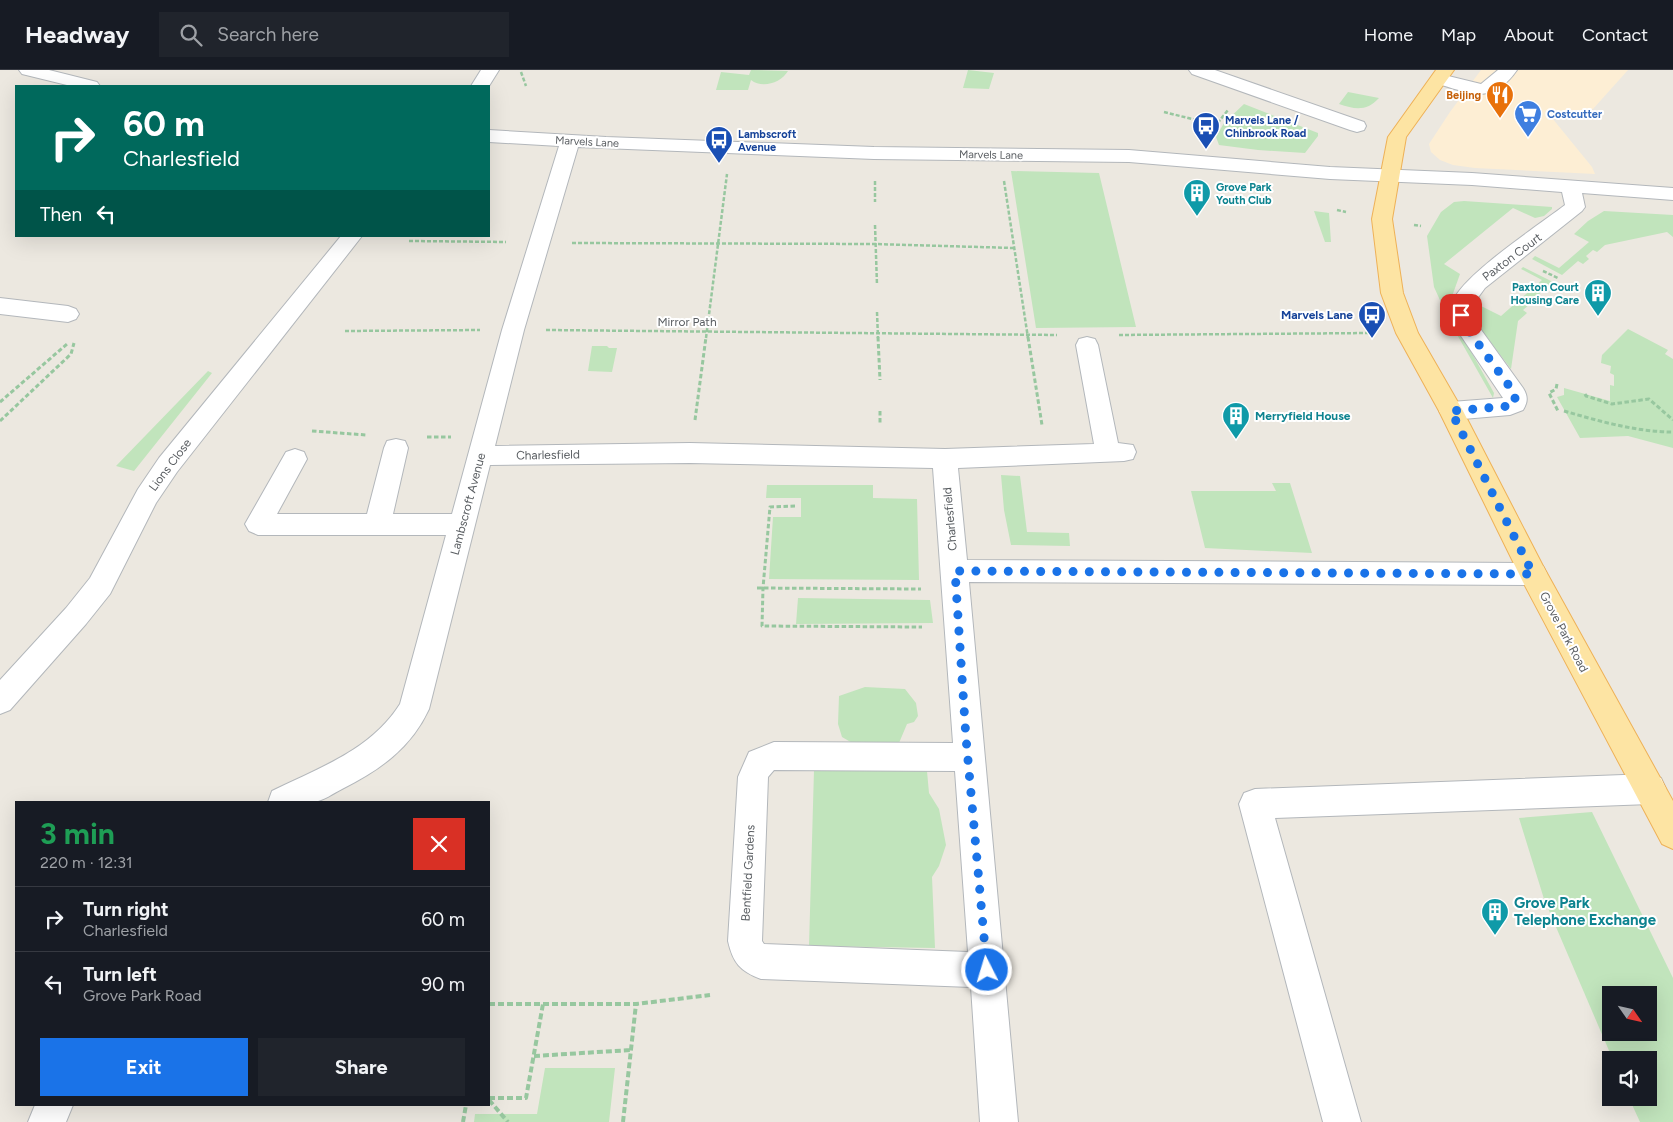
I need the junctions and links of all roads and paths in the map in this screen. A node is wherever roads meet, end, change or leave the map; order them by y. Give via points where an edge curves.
1 (28, 70) edge
2 (490, 70) edge
3 (1198, 70) edge
4 (1508, 70) edge
5 (522, 72) dead end
6 (1442, 75) edge
7 (87, 85) edge
8 (481, 85) edge
9 (526, 86) dead end
10 (1248, 87) junction
11 (1164, 112) dead end
12 (1216, 125) junction
13 (1357, 126) dead end
14 (490, 136) edge
15 (570, 141) junction
16 (730, 147) junction
17 (1001, 156) junction
18 (1207, 162) junction
19 (1389, 176) junction
20 (1571, 186) junction
21 (1673, 194) edge
22 (1337, 210) dead end
23 (1346, 212) dead end
24 (875, 225) dead end
25 (351, 237) edge
26 (409, 241) dead end
27 (540, 242) junction
28 (874, 244) junction
29 (718, 245) junction
30 (1014, 248) junction
31 (877, 285) dead end
32 (0, 306) edge
33 (877, 312) dead end
34 (68, 314) dead end
35 (513, 330) junction
36 (345, 331) dead end
37 (707, 331) junction
38 (1407, 333) junction
39 (878, 335) junction
40 (1028, 335) junction
41 (1114, 335) dead end
42 (1076, 340) joint
43 (880, 380) dead end
44 (1557, 384) dead end
45 (1585, 394) dead end
46 (0, 402) edge
47 (1451, 411) junction
48 (1558, 411) dead end
49 (1564, 411) dead end
50 (1673, 420) edge
51 (0, 421) edge
52 (1673, 432) edge
53 (396, 448) dead end
54 (690, 453) junction
55 (1046, 455) junction
56 (481, 456) junction
57 (295, 459) dead end
58 (945, 459) junction
59 (794, 506) dead end
60 (378, 524) junction
61 (462, 525) junction
62 (1533, 574) junction
63 (955, 580) junction
64 (757, 588) dead end
65 (762, 588) junction
66 (927, 627) dead end
67 (0, 700) edge
68 (968, 756) junction
69 (1650, 789) junction
70 (284, 801) edge
71 (1673, 833) edge
72 (987, 970) junction
73 (710, 995) dead end
74 (490, 1004) edge
75 (543, 1004) junction
76 (636, 1004) junction
77 (631, 1050) junction
78 (534, 1056) junction
79 (490, 1099) edge
80 (490, 1100) edge
81 (54, 1106) edge
82 (466, 1106) edge
83 (47, 1122) edge
84 (463, 1122) edge
85 (508, 1122) edge
86 (623, 1122) edge
87 (999, 1122) edge
88 (1342, 1122) edge

1 - 7 street
2 - 8 street
3 - 10 street
4 - 6 street via 1488,88 1481,90
5 - 9 path
6 - 19 main road, Grove Park Road via 1397,137
10 - 12 path
10 - 13 street
11 - 12 path
12 - 18 path
14 - 15 street, Marvels Lane
15 - 16 street, Marvels Lane
15 - 27 street, Lambscroft Avenue
16 - 17 street, Marvels Lane
16 - 29 path
17 - 18 street, Marvels Lane via 1129,156
17 - 30 path
18 - 19 street, Marvels Lane via 1330,174
19 - 20 street, Marvels Lane
19 - 38 main road, Grove Park Road via 1382,219 1384,242 1392,293
20 - 21 street, Marvels Lane
20 - 47 street, Paxton Court via 1575,207 1477,283 1462,303 1461,315 1466,327 1515,394 1515,404
22 - 23 path
24 - 28 path
25 - 67 street, Lions Close via 168,465 147,496 100,586
26 - 27 path
27 - 29 path
27 - 35 street, Lambscroft Avenue
28 - 29 path
28 - 30 path
28 - 31 path
29 - 37 path
30 - 40 path
32 - 34 street
33 - 39 path
35 - 36 path, Mirror Path
35 - 37 path, Mirror Path
35 - 56 street, Lambscroft Avenue
37 - 39 path, Mirror Path
37 - 54 path
38 - 41 path
38 - 47 main road, Grove Park Road
39 - 40 path, Mirror Path
39 - 43 path
40 - 42 path, Mirror Path
40 - 55 path
42 - 55 street, Charlesfield via 1116,452
44 - 48 path via 1549,396
45 - 50 path via 1612,404 1649,399
46 - 51 path via 76,337 71,354
47 - 62 main road, Grove Park Road
49 - 52 path via 1604,422
53 - 60 street
54 - 56 street, Charlesfield
54 - 58 street, Charlesfield
55 - 58 street, Charlesfield
56 - 61 street, Lambscroft Avenue
57 - 60 street via 258,524
58 - 63 street, Charlesfield
59 - 65 path via 770,507
60 - 61 street
61 - 70 street, Lambscroft Avenue via 414,708 403,727 386,746
62 - 63 street
62 - 69 main road, Grove Park Road
63 - 65 path
63 - 68 street, Charlesfield
64 - 65 path
65 - 66 path via 762,626
68 - 72 street, Charlesfield
68 - 72 street, Bentfield Gardens via 774,756 760,761 753,777 745,941 747,951 761,962
69 - 71 main road, Grove Park Road
69 - 88 street via 1255,804
72 - 87 street, Charlesfield
73 - 76 path
74 - 75 path
75 - 76 path
75 - 78 path
76 - 77 path
77 - 78 path
77 - 86 path
78 - 79 path via 526,1098
80 - 85 path
81 - 83 street
82 - 84 path

